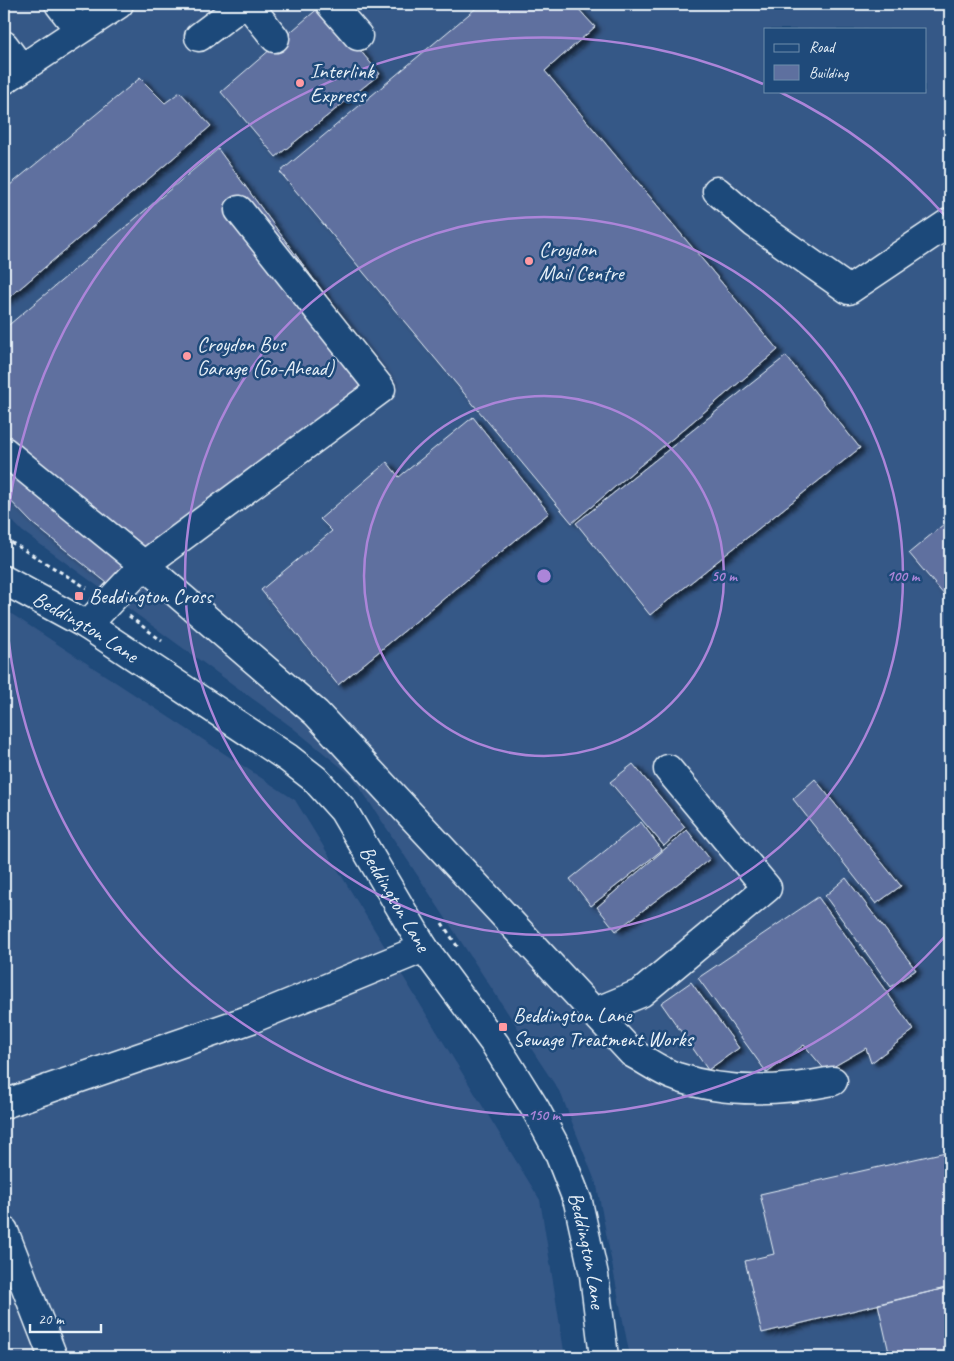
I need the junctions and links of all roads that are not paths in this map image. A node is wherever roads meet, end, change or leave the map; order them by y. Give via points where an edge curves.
1 (59, 4) edge
2 (119, 4) edge
3 (243, 4) edge
4 (248, 4) edge
5 (330, 4) edge
6 (79, 30) junction
7 (358, 36) dead end
8 (199, 37) dead end
9 (275, 38) dead end
10 (4, 44) edge
11 (12, 74) edge
12 (717, 191) dead end
13 (239, 210) dead end
14 (950, 222) edge
15 (4, 451) edge
16 (144, 565) junction
17 (4, 580) edge
18 (87, 625) junction
19 (668, 769) dead end
20 (424, 948) junction
21 (595, 1012) junction
22 (833, 1081) dead end
23 (4, 1104) edge
24 (4, 1231) edge
25 (53, 1357) edge
26 (604, 1357) edge

1 - 6 main road
2 - 6 main road
3 - 8 main road
4 - 9 main road
5 - 7 main road
6 - 11 main road
10 - 11 main road
12 - 14 main road via 754,223 849,290
13 - 16 main road via 381,389
15 - 16 main road
16 - 18 main road
16 - 21 main road via 316,713
17 - 18 main road, Beddington Lane
18 - 20 main road, Beddington Lane via 315,779 343,810
19 - 21 main road via 767,888 641,993
20 - 23 main road via 254,1018
20 - 26 main road, Beddington Lane via 495,1044 558,1151 578,1202 594,1275
21 - 22 main road via 632,1053 676,1077 720,1087 794,1089
24 - 25 main road

